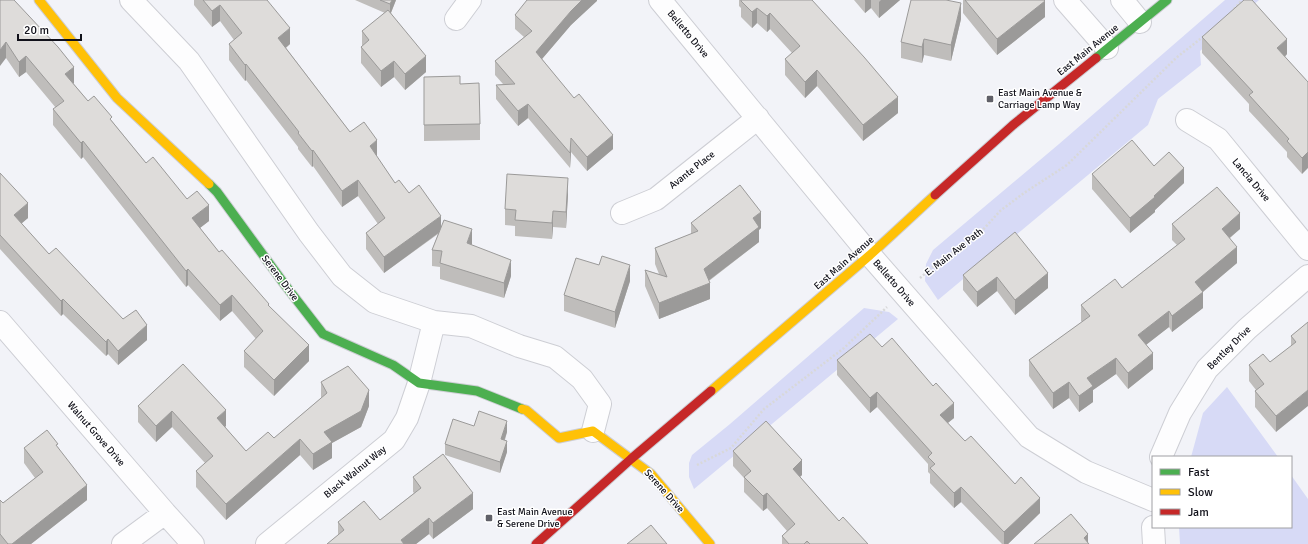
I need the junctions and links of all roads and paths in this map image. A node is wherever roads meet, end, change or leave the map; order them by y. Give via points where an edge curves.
1 (39, 0) edge
2 (131, 0) edge
3 (470, 0) edge
4 (660, 0) edge
5 (1065, 0) edge
6 (1122, 0) edge
7 (1167, 0) edge
8 (1242, 0) edge
9 (1233, 10) edge
10 (456, 19) dead end
11 (1140, 22) junction
12 (1209, 33) edge
13 (1107, 48) junction
14 (758, 118) junction
15 (1187, 120) dead end
16 (622, 212) dead end
17 (1308, 249) edge
18 (870, 255) junction
19 (1308, 276) edge
20 (902, 292) junction
21 (0, 322) edge
22 (434, 322) junction
23 (419, 383) junction
24 (594, 431) junction
25 (1161, 456) edge
26 (631, 459) junction
27 (697, 465) dead end
28 (1152, 500) edge
29 (165, 513) junction
30 (1153, 528) edge
31 (123, 544) edge
32 (193, 544) edge
33 (267, 544) edge
34 (536, 544) edge
35 (710, 544) edge
36 (1154, 544) edge

1 - 23 street, Serene Drive via 117,98 217,192 323,334 393,365
2 - 22 street via 189,61 342,276 375,302
3 - 10 street
4 - 14 street, Belletto Drive
5 - 13 street
6 - 11 street
7 - 11 street, East Main Avenue
8 - 9 path
11 - 13 street, East Main Avenue
12 - 20 path, E. Main Ave Path via 1176,58 1067,165 1000,211 981,232
13 - 18 street, East Main Avenue via 1013,125
14 - 16 street, Avante Place via 656,199
14 - 18 street, Belletto Drive
15 - 17 street, Lancia Drive via 1218,139
18 - 20 street, Belletto Drive
18 - 26 street, East Main Avenue
19 - 25 street, Bentley Drive via 1247,329 1207,369 1180,413
20 - 27 path, E. Main Ave Path via 844,348 764,409 731,448
20 - 28 street, Belletto Drive via 1029,437 1086,472
21 - 29 street, Walnut Grove Drive
22 - 23 street, Black Walnut Way
22 - 24 street via 472,326 519,346 555,357 582,379 600,404
23 - 24 street, Serene Drive via 477,391 526,410 559,438
23 - 33 street, Black Walnut Way via 407,418 394,440
24 - 26 street, Serene Drive
26 - 34 street, East Main Avenue
26 - 35 street, Serene Drive via 651,474
29 - 31 street
29 - 32 street, Walnut Grove Drive
30 - 36 street

